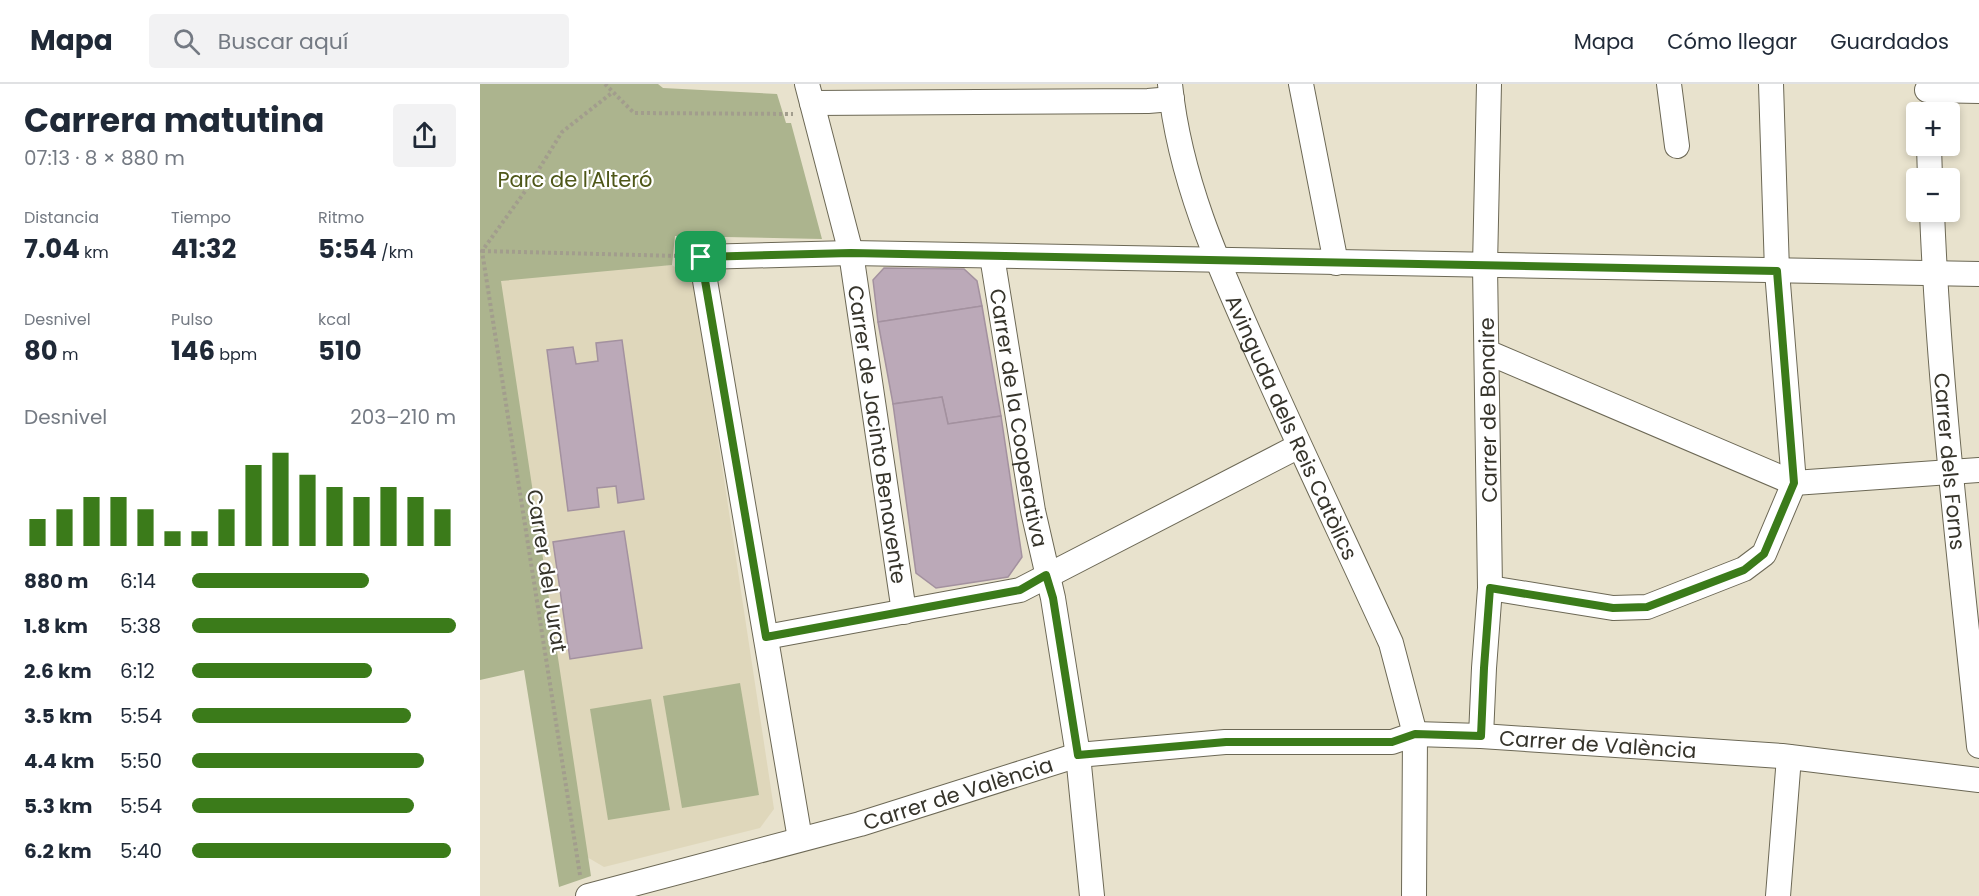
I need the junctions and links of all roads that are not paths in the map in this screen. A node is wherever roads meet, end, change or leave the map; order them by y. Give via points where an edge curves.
1 (1301, 84) edge
2 (1489, 84) edge
3 (1669, 84) edge
4 (1771, 84) edge
5 (1171, 91) edge
6 (1979, 91) edge
7 (810, 94) edge
8 (1927, 96) edge
9 (1677, 146) dead end
10 (1932, 222) edge
11 (851, 253) junction
12 (992, 256) junction
13 (1216, 260) junction
14 (1336, 263) junction
15 (1485, 266) junction
16 (1777, 271) junction
17 (1934, 273) junction
18 (1979, 274) edge
19 (1487, 352) junction
20 (1299, 446) junction
21 (1979, 470) edge
22 (1951, 471) junction
23 (1794, 483) junction
24 (1046, 575) junction
25 (1490, 588) junction
26 (904, 612) junction
27 (766, 637) junction
28 (1415, 734) junction
29 (1481, 736) junction
30 (1979, 746) edge
31 (1078, 755) junction
32 (1789, 757) junction
33 (1979, 780) edge
34 (800, 839) junction
35 (585, 890) edge
36 (1092, 896) edge
37 (1414, 896) edge
38 (1778, 896) edge

1 - 14 street
2 - 15 street, Carrer de Bonaire
3 - 9 street
4 - 16 street
5 - 7 street via 1137,101
5 - 13 street, Avinguda dels Reis Catòlics via 1190,187
6 - 8 street
7 - 11 street, Carrer de Jacinto Benavente
10 - 17 street, Carrer dels Forns
11 - 12 street
11 - 26 street, Carrer de Jacinto Benavente
11 - 27 street via 701,257
12 - 13 street
12 - 24 street, Carrer de la Cooperativa
13 - 14 street
13 - 20 street, Avinguda dels Reis Catòlics
14 - 15 street
15 - 16 street
15 - 19 street, Carrer de Bonaire
16 - 17 street
16 - 23 street
17 - 18 street
17 - 22 street, Carrer dels Forns
19 - 23 street
19 - 25 street, Carrer de Bonaire
20 - 24 street
20 - 28 street, Avinguda dels Reis Catòlics via 1391,643
21 - 22 street
22 - 23 street
22 - 30 street, Carrer dels Forns
23 - 25 street via 1764,554 1744,570 1647,607 1613,608
24 - 26 street via 1020,590
24 - 31 street, Carrer de la Cooperativa
25 - 29 street, Carrer de Bonaire
26 - 27 street
27 - 34 street
28 - 29 street, Carrer de València
28 - 31 street, Carrer de València via 1392,742 1226,742
28 - 37 street, Avinguda dels Reis Catòlics
29 - 32 street, Carrer de València
31 - 34 street, Carrer de València
31 - 36 street, Carrer de la Cooperativa
32 - 33 street, Carrer de València
32 - 38 street
34 - 35 street, Carrer de València

